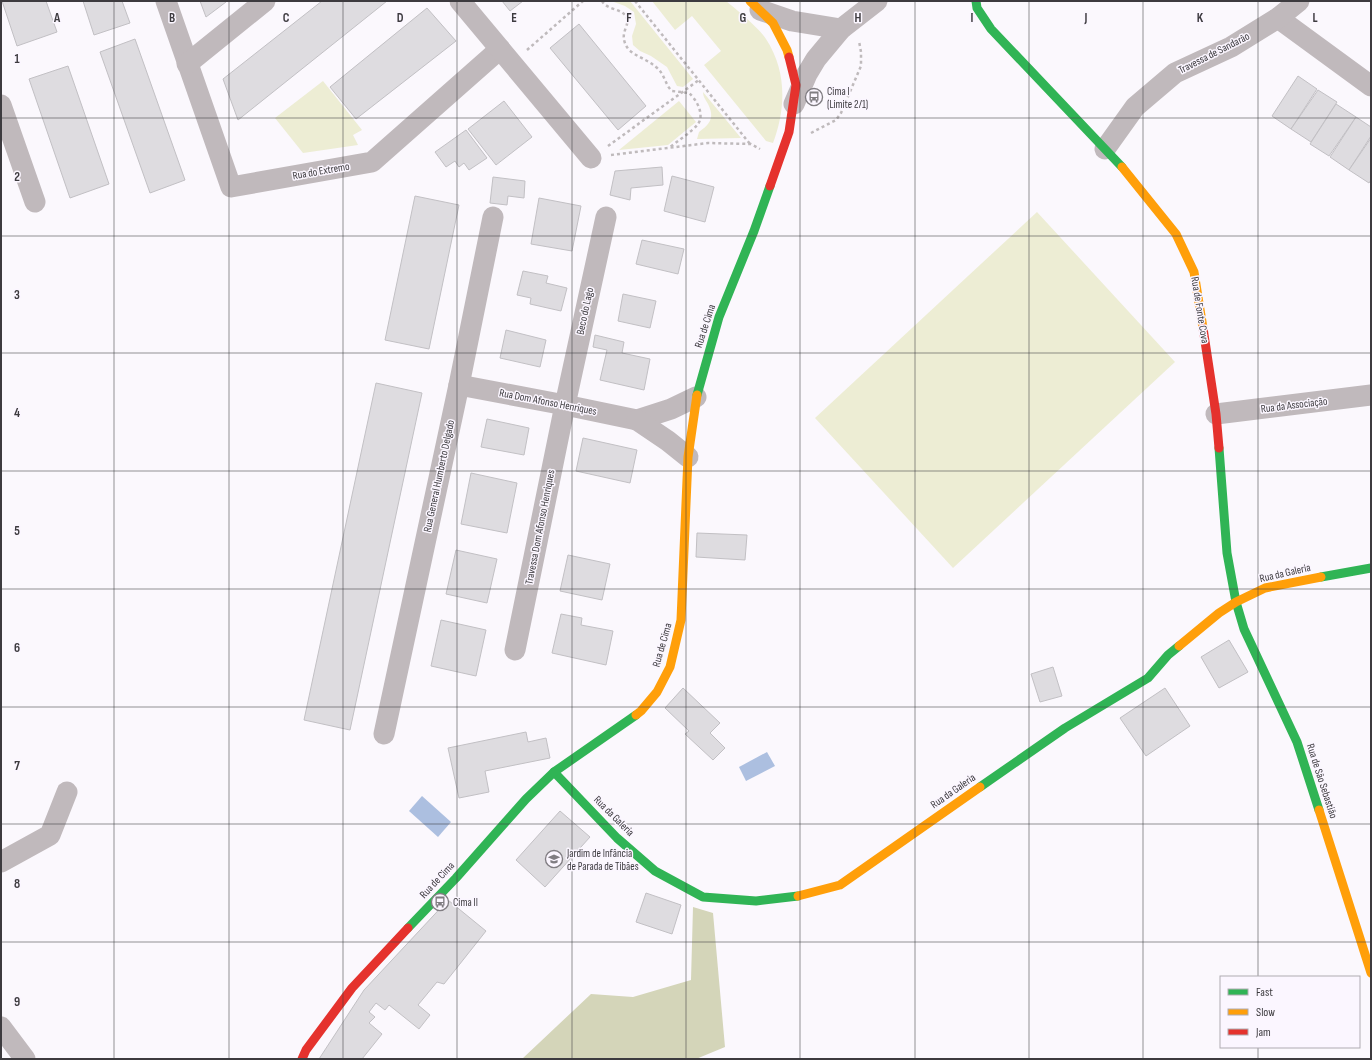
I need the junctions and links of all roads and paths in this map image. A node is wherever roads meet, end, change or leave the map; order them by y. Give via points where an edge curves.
1 (166, 1) edge
2 (265, 1) edge
3 (460, 1) edge
4 (583, 1) edge
5 (602, 1) edge
6 (634, 1) edge
7 (877, 1) edge
8 (976, 1) edge
9 (1299, 1) edge
10 (755, 6) edge
11 (1278, 18) junction
12 (846, 25) junction
13 (505, 56) junction
14 (187, 64) junction
15 (699, 80) junction
16 (1371, 86) edge
17 (684, 92) junction
18 (1, 105) edge
19 (793, 106) junction
20 (789, 132) junction
21 (669, 148) junction
22 (1105, 149) junction
23 (591, 158) junction
24 (35, 202) dead end
25 (494, 217) dead end
26 (606, 218) dead end
27 (459, 385) junction
28 (1371, 395) edge
29 (696, 397) junction
30 (565, 404) junction
31 (1216, 414) junction
32 (637, 420) junction
33 (688, 457) junction
34 (1371, 568) edge
35 (1236, 602) junction
36 (515, 650) dead end
37 (384, 734) dead end
38 (554, 772) junction
39 (67, 792) dead end
40 (1, 862) edge
41 (1371, 973) edge
42 (1, 1028) edge
43 (26, 1059) edge
44 (302, 1059) edge

1 - 14 street, Rua do Extremo
2 - 14 street
3 - 13 street
4 - 13 path
5 - 17 path via 626,17 628,24 623,37 629,50 656,67 672,90
6 - 15 path
7 - 12 street
8 - 22 street, Rua de Fonte Cova via 977,8 991,29
9 - 11 street, Travessa de Sandarão
10 - 12 street via 792,21
10 - 19 street, Rua de Cima via 773,23 787,50 796,85
11 - 16 street
11 - 22 street, Travessa de Sandarão via 1231,47 1176,73 1135,107
12 - 19 street via 816,59
12 - 20 path via 858,38 861,66 841,113 836,120 815,132
13 - 14 street, Rua do Extremo via 372,162 231,187
13 - 23 street
15 - 17 path
15 - 21 path via 751,144 708,142
17 - 21 path via 692,95 697,104 700,121
17 - 23 path
18 - 24 street
19 - 20 street, Rua de Cima
20 - 29 street, Rua de Cima via 754,231 719,317
21 - 23 path
22 - 31 street, Rua de Fonte Cova via 1127,172 1176,234 1194,272
25 - 27 street, Rua General Humberto Delgado
26 - 30 street, Beco do Lago
27 - 30 street, Rua Dom Afonso Henriques
27 - 37 street, Rua General Humberto Delgado
28 - 31 street, Rua da Associação
29 - 32 street via 671,409
29 - 33 street, Rua de Cima
30 - 32 street, Rua Dom Afonso Henriques
30 - 36 street, Travessa Dom Afonso Henriques
31 - 35 street, Rua de Fonte Cova via 1227,553
32 - 33 street, Rua Dom Afonso Henriques via 668,440
33 - 38 street, Rua de Cima via 681,620 670,667 657,692 641,711
34 - 35 street, Rua da Galeria via 1265,588
35 - 38 street, Rua da Galeria via 1168,655 1148,678 1065,728 840,885 792,898 756,901 703,897 655,871 617,838
35 - 41 street, Rua de São Sebastião via 1244,629 1297,742
38 - 44 street, Rua de Cima via 526,799 352,988
39 - 40 street via 50,835
42 - 43 street

